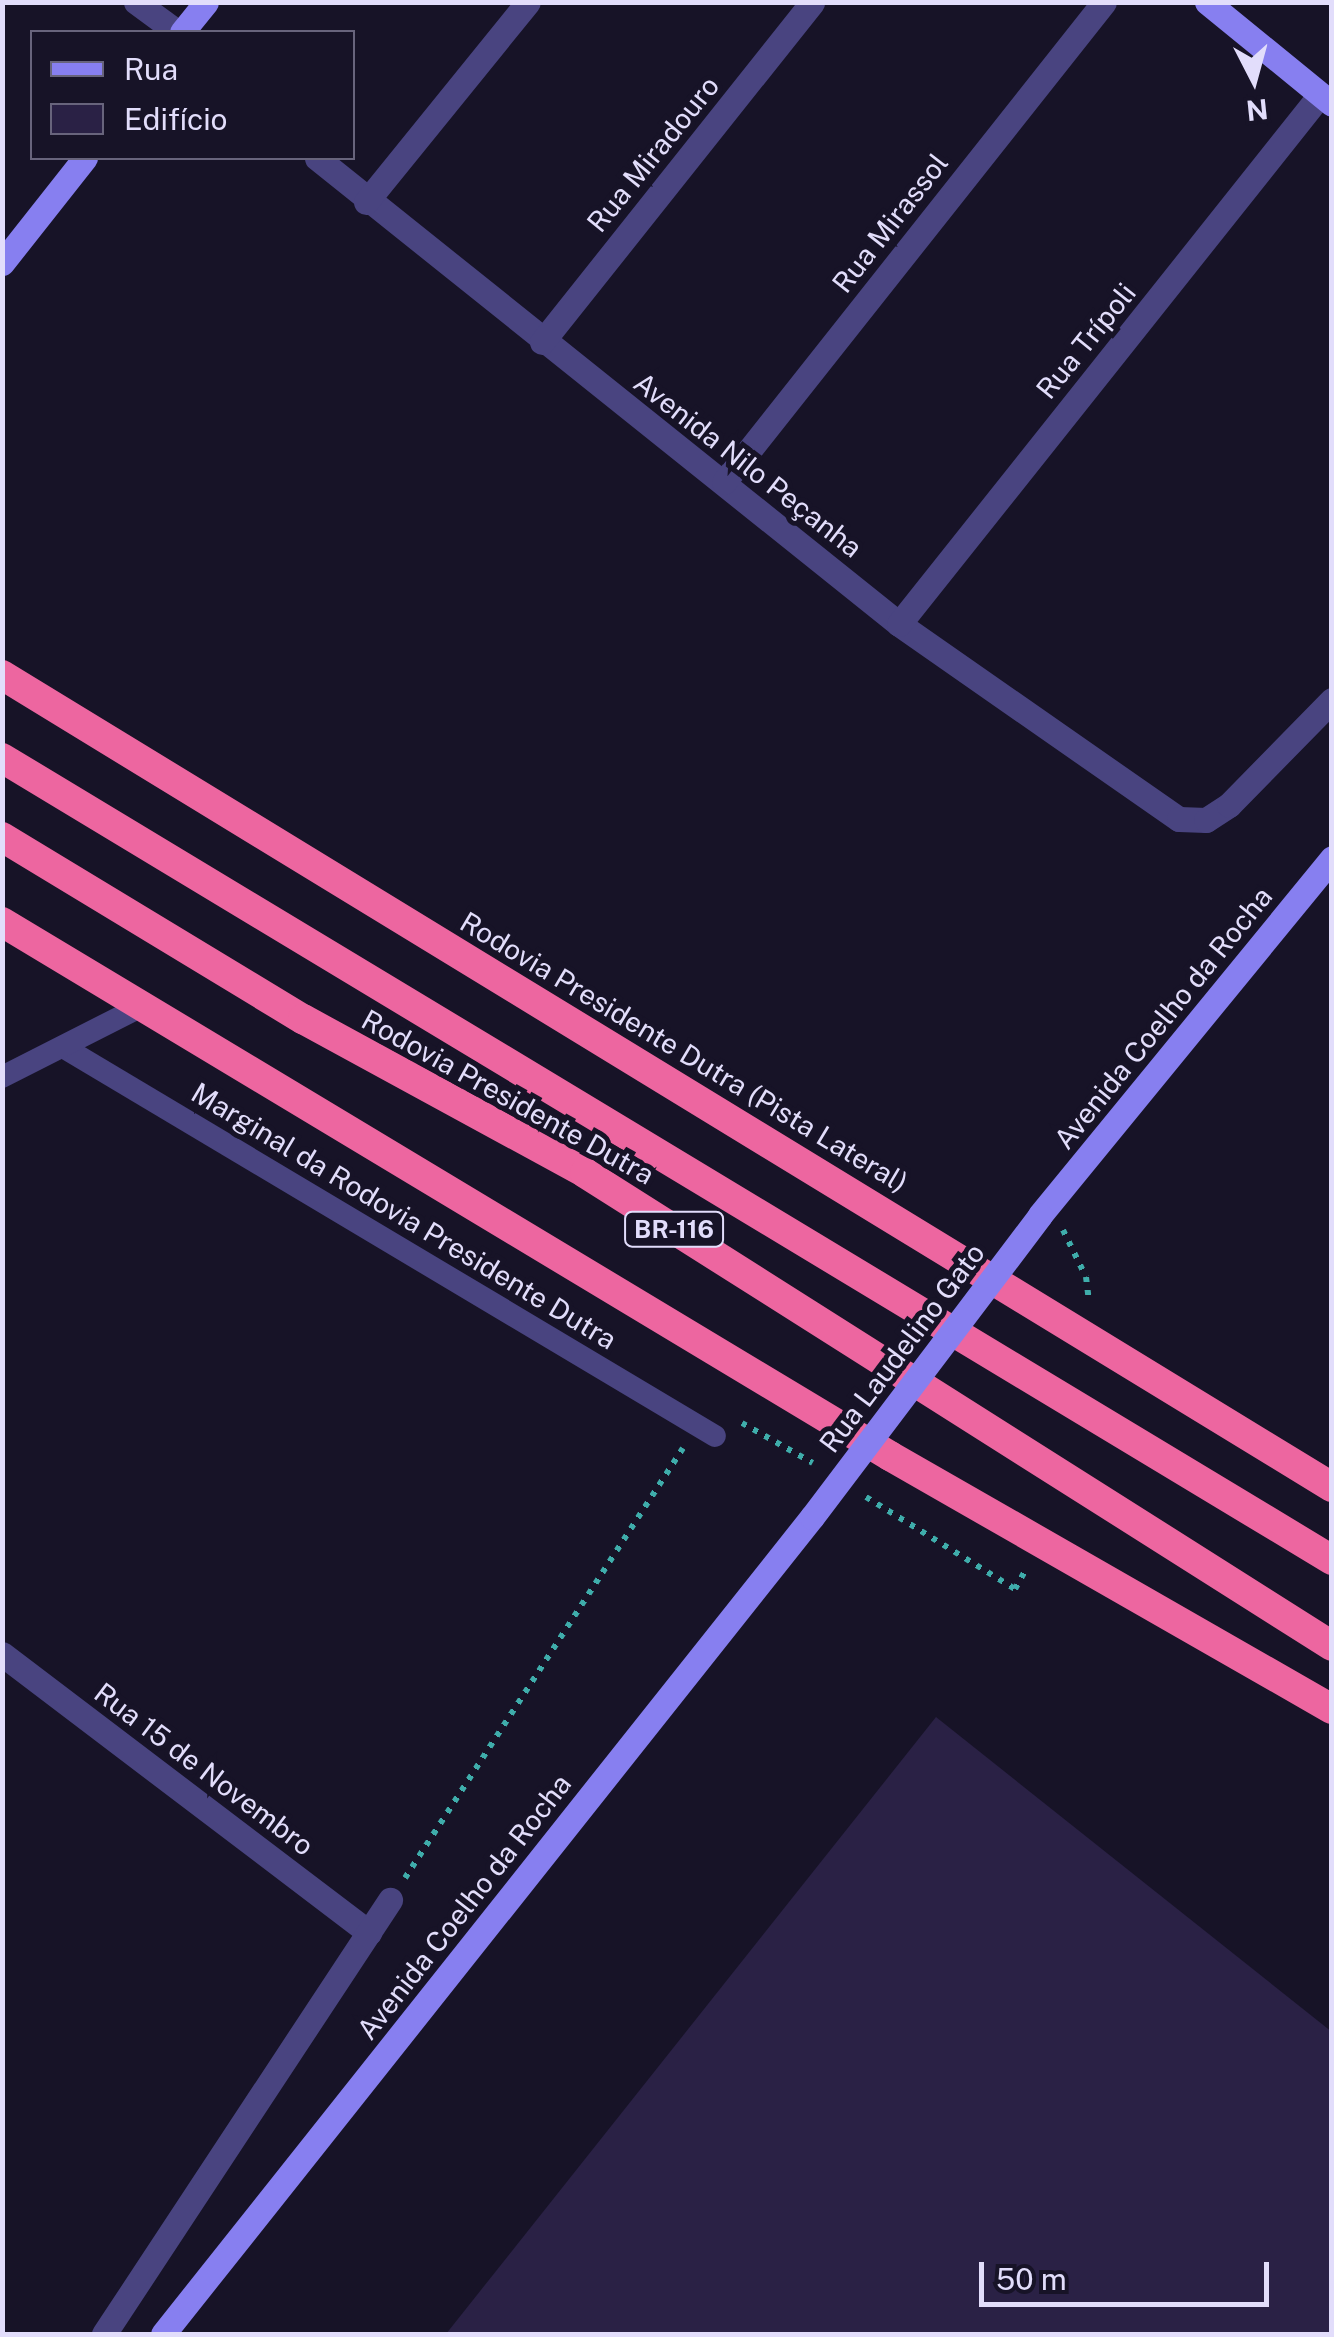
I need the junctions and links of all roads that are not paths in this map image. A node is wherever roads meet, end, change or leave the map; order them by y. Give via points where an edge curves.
1 (136, 2) edge
2 (206, 2) edge
3 (528, 2) edge
4 (812, 2) edge
5 (1104, 2) edge
6 (1216, 5) edge
7 (177, 30) edge
8 (182, 30) edge
9 (1326, 99) edge
10 (82, 160) edge
11 (319, 160) edge
12 (366, 202) junction
13 (2, 262) edge
14 (542, 342) junction
15 (724, 482) junction
16 (899, 624) junction
17 (2, 675) edge
18 (1332, 700) edge
19 (2, 758) edge
20 (2, 837) edge
21 (1332, 858) edge
22 (2, 922) edge
23 (142, 1006) junction
24 (63, 1047) junction
25 (2, 1077) edge
26 (1044, 1210) joint
27 (706, 1431) road end
28 (1332, 1486) edge
29 (812, 1518) joint
30 (1332, 1560) edge
31 (1332, 1646) edge
32 (2, 1654) edge
33 (1332, 1709) edge
34 (390, 1900) road end
35 (369, 1933) junction
36 (104, 2334) edge
37 (163, 2334) edge

1 - 7 street
2 - 8 main road
3 - 12 street
4 - 14 street, Rua Miradouro
5 - 15 street, Rua Mirassol
6 - 9 main road
9 - 16 street, Rua Trípoli
10 - 13 main road
11 - 12 street, Avenida Nilo Peçanha
12 - 14 street, Avenida Nilo Peçanha
14 - 15 street, Avenida Nilo Peçanha
15 - 16 street, Avenida Nilo Peçanha
16 - 18 street, Avenida Nilo Peçanha via 1180,820 1206,820 1229,805
17 - 28 highway, Rodovia Presidente Dutra (Pista Lateral)
19 - 30 highway, Rodovia Presidente Dutra / BR-116
20 - 31 highway, Rodovia Presidente Dutra / BR-116 via 303,1019 585,1173
21 - 26 main road, Avenida Coelho da Rocha
22 - 23 highway, BR-116
23 - 24 lane
23 - 33 highway, BR-116
24 - 25 lane
24 - 27 lane, Marginal da Rodovia Presidente Dutra
26 - 29 main road, Rua Laudelino Gato, bridge
29 - 37 main road, Avenida Coelho da Rocha
32 - 35 street, Rua 15 de Novembro
34 - 35 street
35 - 36 street

